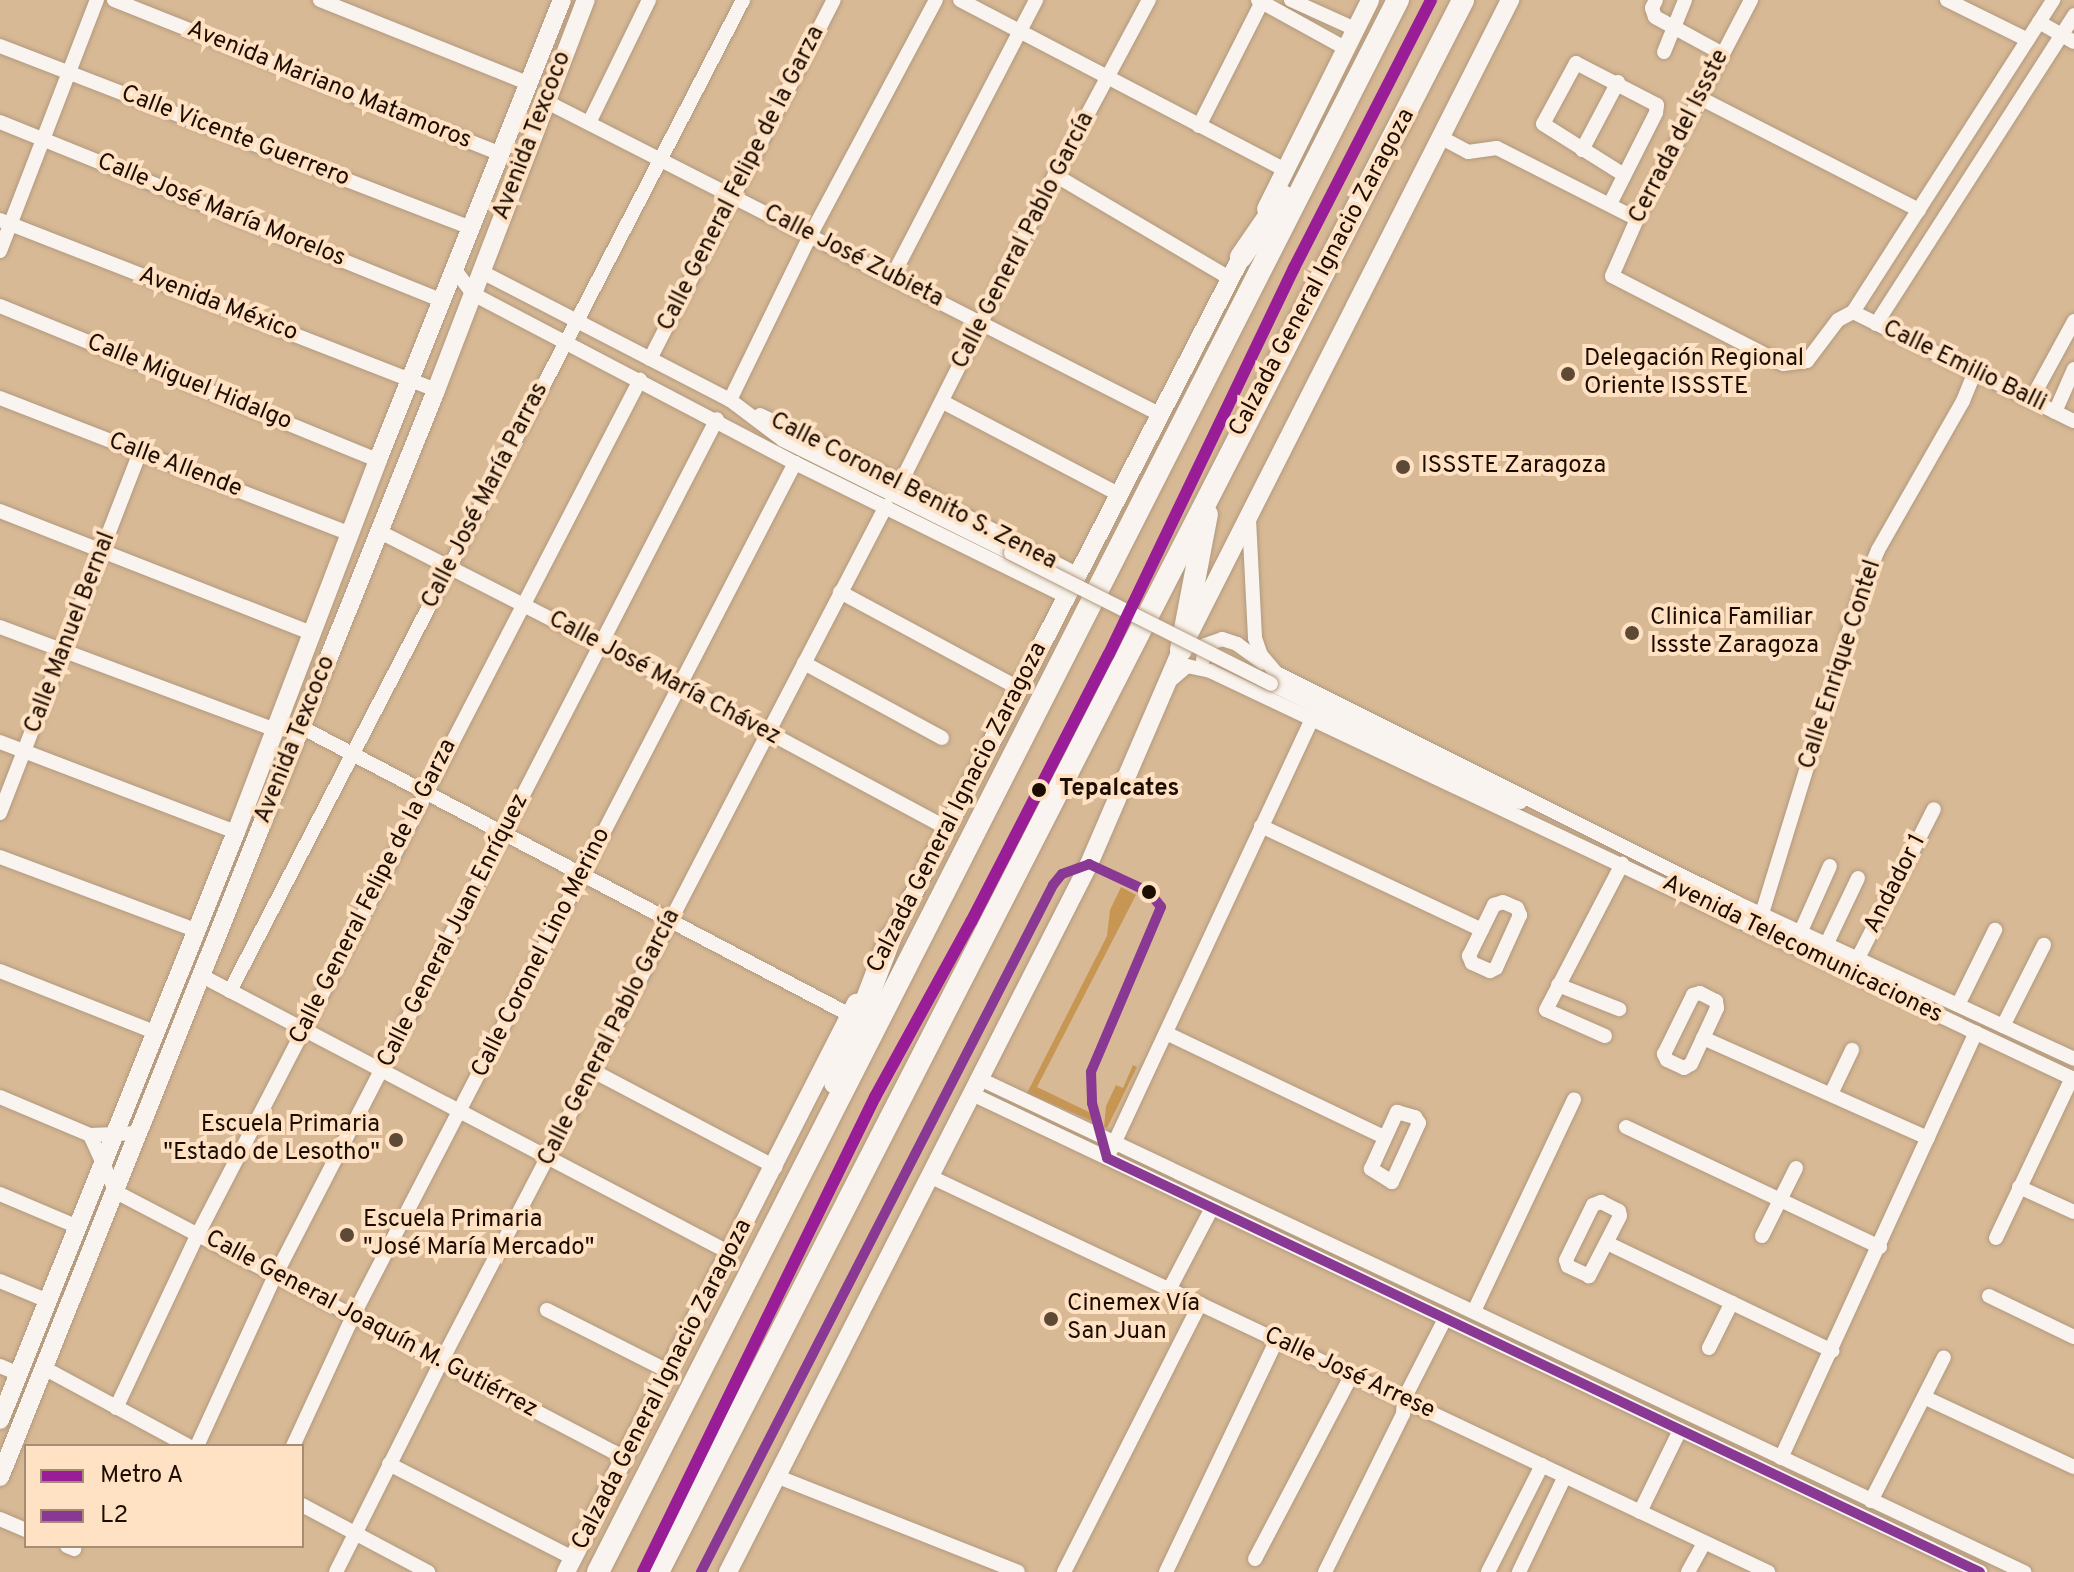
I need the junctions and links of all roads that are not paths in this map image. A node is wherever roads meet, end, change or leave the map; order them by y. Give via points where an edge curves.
1 (97, 0) edge
2 (114, 0) edge
3 (320, 0) edge
4 (649, 0) edge
5 (743, 0) edge
6 (834, 0) edge
7 (936, 0) edge
8 (960, 0) edge
9 (1036, 0) edge
10 (1149, 0) edge
11 (1291, 0) edge
12 (1370, 0) edge
13 (1398, 0) edge
14 (1463, 0) edge
15 (1510, 0) edge
16 (1656, 0) edge
17 (1685, 0) edge
18 (1751, 0) edge
19 (1947, 0) edge
20 (2053, 0) edge
21 (560, 1) edge
22 (1261, 1) edge
23 (584, 5) edge
24 (2074, 15) edge
25 (1327, 17) junction
26 (2039, 22) junction
27 (1676, 27) junction
28 (1355, 29) junction
29 (1020, 32) junction
30 (1321, 33) junction
31 (548, 34) junction
32 (2067, 39) edge
33 (2028, 40) junction
34 (568, 43) junction
35 (0, 46) edge
36 (1345, 48) junction
37 (1664, 52) dead end
38 (1723, 54) junction
39 (69, 73) junction
40 (1108, 76) junction
41 (1618, 82) junction
42 (528, 83) junction
43 (1350, 96) junction
44 (1700, 98) junction
45 (545, 101) junction
46 (0, 122) edge
47 (589, 123) junction
48 (1199, 126) junction
49 (1440, 137) junction
50 (43, 138) junction
51 (1582, 150) junction
52 (501, 154) junction
53 (661, 159) junction
54 (1285, 170) junction
55 (1055, 175) junction
56 (1624, 175) junction
57 (732, 195) junction
58 (1610, 204) junction
59 (1919, 210) junction
60 (1637, 219) junction
61 (5, 222) edge
62 (471, 228) junction
63 (811, 234) junction
64 (0, 251) edge
65 (1241, 257) junction
66 (455, 270) junction
67 (482, 272) junction
68 (893, 275) junction
69 (1231, 279) junction
70 (473, 294) junction
71 (442, 301) junction
72 (0, 306) edge
73 (1853, 312) junction
74 (576, 321) junction
75 (2074, 321) edge
76 (982, 323) junction
77 (1876, 324) junction
78 (565, 341) junction
79 (650, 359) junction
80 (2074, 369) edge
81 (1975, 372) junction
82 (410, 379) junction
83 (640, 380) junction
84 (436, 390) junction
85 (0, 398) edge
86 (730, 400) junction
87 (2031, 400) junction
88 (943, 402) junction
89 (748, 411) junction
90 (2055, 412) junction
91 (1161, 415) junction
92 (717, 419) junction
93 (2074, 421) edge
94 (741, 431) junction
95 (783, 440) junction
96 (140, 452) junction
97 (378, 460) junction
98 (795, 463) junction
99 (1215, 479) junction
100 (901, 482) junction
101 (1120, 495) junction
102 (886, 506) junction
103 (1252, 508) junction
104 (0, 511) edge
105 (378, 531) junction
106 (350, 534) junction
107 (104, 551) junction
108 (1011, 553) joint
109 (1038, 554) junction
110 (450, 568) junction
111 (1078, 575) junction
112 (1027, 577) junction
113 (840, 592) junction
114 (1067, 597) junction
115 (522, 605) junction
116 (0, 627) edge
117 (311, 633) junction
118 (601, 646) junction
119 (1181, 650) junction
120 (63, 652) junction
121 (804, 663) junction
122 (1270, 668) junction
123 (1210, 671) junction
124 (680, 685) junction
125 (1166, 685) junction
126 (1020, 689) junction
127 (1312, 719) junction
128 (301, 727) junction
129 (276, 730) junction
130 (767, 733) junction
131 (942, 738) dead end
132 (0, 742) edge
133 (24, 751) junction
134 (354, 756) junction
135 (425, 794) junction
136 (1499, 797) junction
137 (1535, 803) junction
138 (1934, 809) dead end
139 (0, 813) edge
140 (1530, 822) junction
141 (1261, 826) junction
142 (948, 829) junction
143 (236, 832) junction
144 (504, 835) junction
145 (0, 857) edge
146 (1622, 864) junction
147 (1830, 866) dead end
148 (583, 876) junction
149 (1858, 878) dead end
150 (671, 921) junction
151 (1760, 922) junction
152 (195, 930) junction
153 (1482, 930) junction
154 (1995, 930) dead end
155 (1801, 931) junction
156 (890, 938) junction
157 (1827, 943) junction
158 (2044, 945) dead end
159 (1858, 958) junction
160 (0, 971) edge
161 (202, 976) junction
162 (1558, 985) junction
163 (230, 991) junction
164 (1587, 999) junction
165 (1958, 1005) junction
166 (1619, 1009) dead end
167 (850, 1015) junction
168 (1577, 1024) junction
169 (2003, 1026) junction
170 (303, 1030) junction
171 (154, 1032) junction
172 (1166, 1033) junction
173 (1976, 1033) junction
174 (1605, 1036) dead end
175 (1703, 1038) junction
176 (1852, 1050) dead end
177 (2074, 1059) edge
178 (381, 1071) junction
179 (595, 1072) junction
180 (2073, 1079) edge
181 (976, 1087) junction
182 (1831, 1094) junction
183 (0, 1097) edge
184 (1574, 1099) dead end
185 (460, 1113) junction
186 (1626, 1127) dead end
187 (115, 1133) junction
188 (140, 1133) junction
189 (90, 1135) junction
190 (1384, 1137) junction
191 (1928, 1138) junction
192 (819, 1139) junction
193 (1116, 1142) junction
194 (1107, 1158) junction
195 (548, 1159) junction
196 (104, 1161) junction
197 (775, 1167) junction
198 (1796, 1168) dead end
199 (929, 1176) junction
200 (2019, 1187) junction
201 (116, 1192) junction
202 (0, 1194) edge
203 (1778, 1200) junction
204 (86, 1205) junction
205 (1212, 1208) junction
206 (2074, 1212) edge
207 (107, 1215) junction
208 (78, 1227) junction
209 (198, 1234) junction
210 (1762, 1236) dead end
211 (1996, 1238) dead end
212 (1607, 1243) junction
213 (1880, 1247) junction
214 (730, 1253) junction
215 (275, 1276) junction
216 (0, 1281) edge
217 (1170, 1288) junction
218 (1989, 1296) dead end
219 (48, 1301) junction
220 (1732, 1302) junction
221 (1200, 1304) junction
222 (547, 1310) dead end
223 (1474, 1311) junction
224 (353, 1316) junction
225 (1445, 1319) junction
226 (2074, 1337) edge
227 (1276, 1341) junction
228 (1709, 1348) dead end
229 (1832, 1351) junction
230 (1944, 1357) dead end
231 (441, 1362) junction
232 (0, 1366) edge
233 (44, 1368) junction
234 (670, 1372) junction
235 (19, 1374) junction
236 (1351, 1376) junction
237 (1926, 1398) junction
238 (1404, 1399) junction
239 (116, 1408) junction
240 (0, 1420) edge
241 (1680, 1430) junction
242 (184, 1444) edge
243 (198, 1444) edge
244 (294, 1444) edge
245 (625, 1458) junction
246 (1781, 1458) junction
247 (389, 1464) junction
248 (1542, 1465) junction
249 (2074, 1467) edge
250 (776, 1476) junction
251 (1565, 1476) junction
252 (0, 1477) edge
253 (1871, 1501) junction
254 (304, 1506) edge
255 (1640, 1512) junction
256 (0, 1519) edge
257 (24, 1529) edge
258 (356, 1533) junction
259 (1704, 1543) junction
260 (1255, 1559) dead end
261 (569, 1565) edge
262 (1752, 1569) edge
263 (336, 1572) edge
264 (428, 1572) edge
265 (598, 1572) edge
266 (658, 1572) edge
267 (728, 1572) edge
268 (1018, 1572) edge
269 (1064, 1572) edge
270 (1166, 1572) edge
271 (1325, 1572) edge
272 (1488, 1572) edge
273 (1519, 1572) edge
274 (1688, 1572) edge
275 (1768, 1572) edge
276 (1980, 1572) edge
277 (2024, 1572) edge

1 - 39 street
2 - 52 street, Avenida Mariano Matamoros
3 - 42 street
4 - 47 street
5 - 53 street, Calle José María Parras
6 - 57 street, Calle General Felipe de la Garza
7 - 63 street
8 - 29 street
9 - 29 street
10 - 40 street, Calle General Pablo García
11 - 25 street
12 - 28 main road, Calzada General Ignacio Zaragoza
13 - 43 highway, Calzada General Ignacio Zaragoza
14 - 99 highway, Calzada General Ignacio Zaragoza
15 - 49 main road, Calzada General Ignacio Zaragoza
16 - 27 street via 1653,14
17 - 27 street
18 - 38 street, Cerrada del Issste
19 - 33 street
20 - 26 street
21 - 23 main road
21 - 31 main road, Avenida Texcoco
22 - 30 street
22 - 48 street
23 - 34 main road, Avenida Texcoco
24 - 32 street
25 - 28 street
25 - 30 street
26 - 32 street
26 - 33 street
27 - 37 street
27 - 38 street
28 - 36 main road, Calzada General Ignacio Zaragoza
29 - 40 street
29 - 68 street
30 - 36 street
31 - 34 main road
31 - 42 main road, Avenida Texcoco
32 - 77 street
33 - 59 street
34 - 45 main road, Avenida Texcoco
35 - 39 street, Calle Vicente Guerrero
36 - 54 main road, Calzada General Ignacio Zaragoza
38 - 44 street, Cerrada del Issste
39 - 50 street
39 - 62 street, Calle Vicente Guerrero
40 - 48 street
40 - 55 street, Calle General Pablo García
41 - 51 street
41 - 51 street via 1576,63 1545,116 1548,130
41 - 56 street via 1657,105
42 - 52 main road, Avenida Texcoco
43 - 65 highway
43 - 192 highway, Calzada General Ignacio Zaragoza
44 - 59 street
44 - 60 street, Cerrada del Issste
45 - 47 street, Calle José Zubieta
45 - 67 main road, Avenida Texcoco
46 - 50 street, Calle José María Morelos
47 - 53 street, Calle José Zubieta
48 - 54 street
49 - 58 street via 1468,152 1497,148
49 - 103 main road, Calzada General Ignacio Zaragoza
50 - 61 street
50 - 71 street, Calle José María Morelos
51 - 56 street
52 - 62 main road, Avenida Texcoco
53 - 57 street, Calle José Zubieta
53 - 74 street, Calle José María Parras
54 - 65 main road, Calzada General Ignacio Zaragoza
55 - 69 street
55 - 76 street, Calle General Pablo García
56 - 58 street
57 - 63 street, Calle José Zubieta
57 - 79 street, Calle General Felipe de la Garza
58 - 60 street
59 - 73 street
60 - 73 street, Cerrada del Issste via 1612,276 1783,364 1807,361 1838,320
61 - 64 street
61 - 82 street, Avenida México
62 - 66 main road, Avenida Texcoco
63 - 68 street, Calle José Zubieta
63 - 86 street
65 - 69 main road, Calzada General Ignacio Zaragoza
66 - 70 street
66 - 71 main road, Avenida Texcoco
67 - 70 main road, Avenida Texcoco
67 - 74 street, Calle Coronel Benito S. Zenea
68 - 76 street, Calle José Zubieta
69 - 91 main road, Calzada General Ignacio Zaragoza
70 - 78 street, Calle Coronel Benito S. Zenea
70 - 84 main road, Avenida Texcoco
71 - 82 main road, Avenida Texcoco
72 - 97 street, Calle Miguel Hidalgo
73 - 77 street, Calle Emilio Balli
74 - 78 street, Calle José María Parras
74 - 79 street, Calle Coronel Benito S. Zenea
75 - 87 street
76 - 88 street, Calle General Pablo García
76 - 91 street, Calle José Zubieta
77 - 81 street, Calle Emilio Balli
78 - 83 street, Calle Coronel Benito S. Zenea
78 - 110 street, Calle José María Parras
79 - 86 street, Calle Coronel Benito S. Zenea
80 - 90 street
81 - 87 street, Calle Emilio Balli
81 - 151 street, Calle Enrique Contel via 1862,589
82 - 84 street, Avenida México
82 - 97 main road, Avenida Texcoco
83 - 92 street, Calle Coronel Benito S. Zenea
83 - 115 street, Calle General Felipe de la Garza
84 - 105 main road, Avenida Texcoco
85 - 96 street, Calle Allende
86 - 89 street, Calle Coronel Benito S. Zenea
87 - 90 street, Calle Emilio Balli
88 - 100 street, Calle General Pablo García
88 - 101 street
89 - 95 street, Calle Coronel Benito S. Zenea
89 - 100 street, Calle Coronel Benito S. Zenea
90 - 93 street, Calle Emilio Balli
91 - 101 main road, Calzada General Ignacio Zaragoza
92 - 94 street, Calle Coronel Benito S. Zenea
92 - 118 street, Calle General Juan Enríquez
94 - 95 street, Calle Coronel Benito S. Zenea
94 - 98 street, Calle Coronel Benito S. Zenea
95 - 108 street, Calle Coronel Benito S. Zenea
96 - 106 street, Calle Allende
96 - 107 street, Calle Manuel Bernal
97 - 106 main road, Avenida Texcoco
98 - 102 street, Calle Coronel Benito S. Zenea
98 - 124 street, Calle Coronel Lino Merino
99 - 119 highway
99 - 266 highway, Calzada General Ignacio Zaragoza
100 - 109 street, Calle Coronel Benito S. Zenea
101 - 111 main road, Calzada General Ignacio Zaragoza
102 - 112 street, Calle Coronel Benito S. Zenea
102 - 113 street, Calle General Pablo García
103 - 119 main road, Calzada General Ignacio Zaragoza
103 - 122 street via 1248,534 1255,638
104 - 107 street
105 - 110 street, Calle José María Chávez
105 - 128 main road, Avenida Texcoco
106 - 117 main road, Avenida Texcoco
107 - 117 street
107 - 120 street, Calle Manuel Bernal
108 - 136 street, Avenida Telecomunicaciones, bridge
109 - 111 street, Calle Coronel Benito S. Zenea
109 - 112 street via 1039,569
110 - 115 street, Calle José María Chávez
110 - 134 street, Calle José María Parras
111 - 114 main road, Calzada General Ignacio Zaragoza
112 - 114 street, Calle Coronel Benito S. Zenea
113 - 121 street, Calle General Pablo García
113 - 126 street
114 - 126 main road, Calzada General Ignacio Zaragoza
115 - 118 street, Calle José María Chávez
115 - 135 street, Calle General Felipe de la Garza
116 - 120 street
117 - 129 main road, Avenida Texcoco
118 - 124 street, Calle José María Chávez
118 - 144 street, Calle General Juan Enríquez
119 - 125 main road, Calzada General Ignacio Zaragoza
120 - 129 street
120 - 133 street, Calle Manuel Bernal
121 - 130 street, Calle General Pablo García
121 - 131 street
122 - 123 street, Avenida Telecomunicaciones via 1232,642 1217,639 1202,652
122 - 137 street, Avenida Telecomunicaciones
123 - 125 street via 1187,666
123 - 127 street, Avenida Telecomunicaciones
124 - 130 street, Calle José María Chávez
124 - 148 street, Calle Coronel Lino Merino
125 - 181 main road, Calzada General Ignacio Zaragoza via 1089,864
126 - 142 main road, Calzada General Ignacio Zaragoza
127 - 140 street, Avenida Telecomunicaciones
127 - 141 street
128 - 129 street
128 - 134 street
128 - 161 main road, Avenida Texcoco
129 - 143 main road, Avenida Texcoco
130 - 142 street, Calle José María Chávez
130 - 150 street, Calle General Pablo García
132 - 133 street
133 - 139 street, Calle Manuel Bernal
133 - 143 street
134 - 135 street
134 - 163 street, Calle José María Parras
135 - 144 street
135 - 170 street, Calle General Felipe de la Garza
136 - 137 street, Avenida Telecomunicaciones
136 - 140 street, Avenida Telecomunicaciones
137 - 151 street, Avenida Telecomunicaciones
138 - 159 street, Andador 1
140 - 146 street, Avenida Telecomunicaciones
141 - 153 street
141 - 172 street
142 - 156 main road, Calzada General Ignacio Zaragoza
143 - 152 main road, Avenida Texcoco
144 - 148 street
144 - 178 street, Calle General Juan Enríquez
145 - 152 street
146 - 151 street, Avenida Telecomunicaciones
146 - 162 street
147 - 155 street
148 - 150 street
148 - 185 street, Calle Coronel Lino Merino
149 - 157 street
150 - 167 street
150 - 179 street, Calle General Pablo García
151 - 155 street, Avenida Telecomunicaciones
151 - 173 street, Avenida Telecomunicaciones
152 - 171 main road, Avenida Texcoco
153 - 153 street via 1498,902 1519,910 1492,971 1469,959
154 - 165 street
155 - 157 street, Avenida Telecomunicaciones
156 - 167 main road, Calzada General Ignacio Zaragoza
156 - 192 highway via 841,1064
157 - 159 street, Avenida Telecomunicaciones
158 - 169 street
159 - 165 street, Avenida Telecomunicaciones
160 - 171 street
161 - 163 street
161 - 188 main road, Avenida Texcoco
162 - 164 street
162 - 168 street via 1546,1010
163 - 170 street
164 - 166 street
164 - 168 street
165 - 169 street, Avenida Telecomunicaciones
167 - 197 main road, Calzada General Ignacio Zaragoza
168 - 174 street
169 - 177 street, Avenida Telecomunicaciones
170 - 178 street
170 - 209 street, Calle General Felipe de la Garza
171 - 187 main road, Avenida Texcoco
172 - 190 street
172 - 193 street
173 - 180 street, Avenida Telecomunicaciones
173 - 191 street
175 - 175 street via 1687,1068 1664,1057 1697,993 1718,1003
175 - 182 street
176 - 182 street
178 - 185 street
178 - 215 street, Calle General Juan Enríquez
179 - 195 street, Calle General Pablo García
179 - 197 street
180 - 200 street
181 - 193 street
181 - 194 street
181 - 199 main road, Calzada General Ignacio Zaragoza
182 - 191 street
183 - 189 street
184 - 223 street
185 - 195 street
185 - 224 street, Calle Coronel Lino Merino
186 - 203 street
187 - 188 street
187 - 189 street
187 - 196 main road, Avenida Texcoco
188 - 201 main road, Avenida Texcoco
189 - 196 street
190 - 190 street via 1371,1172 1392,1182 1419,1120 1397,1112
191 - 213 street
192 - 265 highway, Calzada General Ignacio Zaragoza
193 - 194 street
193 - 223 street
194 - 205 street
195 - 214 street
195 - 231 street, Calle General Pablo García
196 - 201 street
196 - 204 main road, Avenida Texcoco
197 - 214 main road, Calzada General Ignacio Zaragoza
198 - 203 street
199 - 217 street, Calle José Arrese
199 - 250 main road, Calzada General Ignacio Zaragoza
200 - 206 street
200 - 211 street
201 - 207 main road, Avenida Texcoco
201 - 209 street, Calle General Joaquín M. Gutiérrez
202 - 208 street
203 - 210 street
203 - 213 street
204 - 207 main road
204 - 208 main road, Avenida Texcoco
205 - 217 street
205 - 225 street
207 - 233 main road, Avenida Texcoco
208 - 219 main road, Avenida Texcoco
209 - 215 street, Calle General Joaquín M. Gutiérrez
209 - 239 street, Calle General Felipe de la Garza
212 - 212 street via 1589,1276 1566,1262 1596,1202 1620,1214
212 - 220 street
213 - 229 street
214 - 234 main road, Calzada General Ignacio Zaragoza
215 - 224 street, Calle General Joaquín M. Gutiérrez
215 - 243 street, Calle General Juan Enríquez
216 - 219 street
217 - 221 street, Calle José Arrese
218 - 226 street
219 - 235 main road, Avenida Texcoco
220 - 228 street
220 - 229 street
221 - 227 street, Calle José Arrese
221 - 269 street
222 - 234 street
223 - 246 street
224 - 231 street, Calle General Joaquín M. Gutiérrez
224 - 244 street, Calle Coronel Lino Merino
225 - 238 street
225 - 241 street
227 - 236 street, Calle José Arrese
227 - 270 street
229 - 246 street
230 - 237 street
231 - 245 street, Calle General Joaquín M. Gutiérrez
231 - 247 street, Calle General Pablo García
232 - 235 street
233 - 239 street
233 - 252 main road, Avenida Texcoco
234 - 245 main road, Calzada General Ignacio Zaragoza
235 - 240 main road, Avenida Texcoco
236 - 238 street, Calle José Arrese
236 - 260 street
237 - 249 street
237 - 253 street
238 - 248 street, Calle José Arrese
238 - 271 street via 1403,1414
239 - 242 street
241 - 255 street
241 - 276 street
245 - 261 main road, Calzada General Ignacio Zaragoza
246 - 253 street
247 - 258 street, Calle General Pablo García
247 - 261 street
248 - 251 street, Calle José Arrese
248 - 272 street
250 - 267 main road, Calzada General Ignacio Zaragoza
250 - 268 street
251 - 255 street, Calle José Arrese
251 - 273 street
253 - 277 street
254 - 258 street
255 - 259 street, Calle José Arrese
256 - 257 street
258 - 263 street, Calle General Pablo García
258 - 264 street
259 - 262 street, Calle José Arrese
259 - 274 street
262 - 275 street, Calle José Arrese

